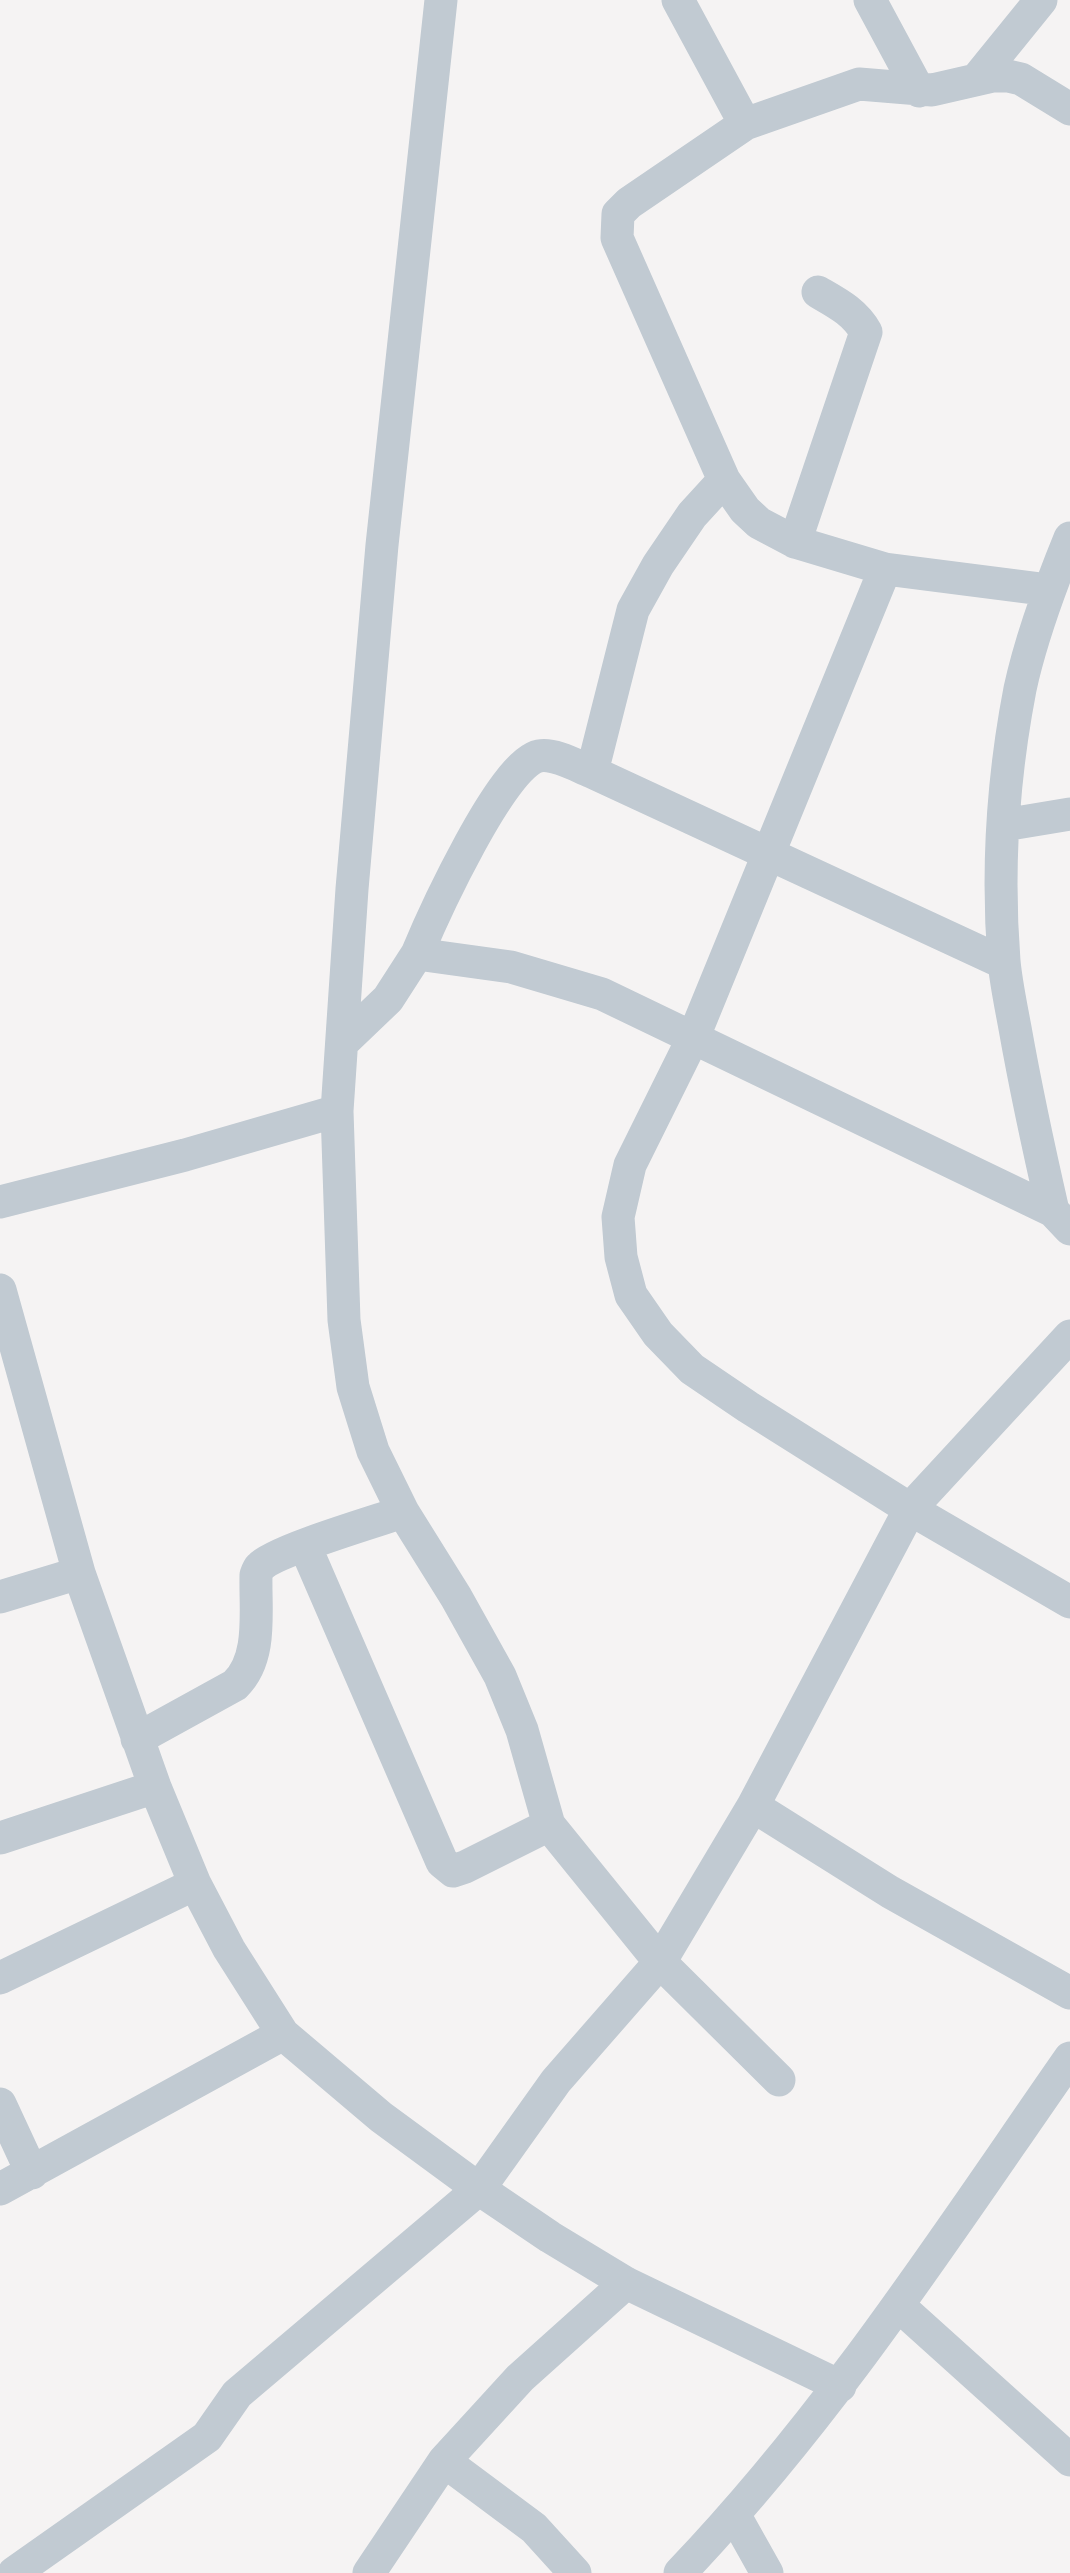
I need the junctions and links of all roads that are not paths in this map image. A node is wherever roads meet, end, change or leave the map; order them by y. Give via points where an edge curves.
1 (441, 0) edge
2 (678, 0) edge
3 (870, 0) edge
4 (1041, 0) edge
5 (976, 79) junction
6 (919, 91) junction
7 (1070, 109) edge
8 (746, 124) junction
9 (818, 292) dead end
10 (724, 480) junction
11 (1070, 538) edge
12 (795, 542) junction
13 (885, 569) junction
14 (1049, 590) junction
15 (592, 772) junction
16 (1070, 814) edge
17 (1004, 825) junction
18 (767, 855) junction
19 (417, 954) junction
20 (1004, 963) junction
21 (694, 1036) junction
22 (342, 1043) junction
23 (338, 1111) junction
24 (0, 1203) edge
25 (1064, 1216) edge
26 (0, 1290) edge
27 (1070, 1336) edge
28 (910, 1509) junction
29 (403, 1512) junction
30 (305, 1546) junction
31 (79, 1573) junction
32 (0, 1597) edge
33 (1070, 1602) edge
34 (137, 1739) junction
35 (155, 1787) junction
36 (753, 1806) junction
37 (549, 1825) junction
38 (0, 1838) edge
39 (195, 1884) junction
40 (660, 1962) junction
41 (0, 1978) edge
42 (1070, 1993) edge
43 (283, 2034) junction
44 (1070, 2058) edge
45 (779, 2080) dead end
46 (0, 2104) edge
47 (32, 2173) junction
48 (0, 2189) edge
49 (479, 2189) junction
50 (626, 2283) junction
51 (899, 2306) junction
52 (840, 2386) junction
53 (1070, 2460) edge
54 (444, 2461) junction
55 (735, 2516) junction
56 (14, 2573) edge
57 (369, 2573) edge
58 (575, 2573) edge
59 (680, 2573) edge
60 (767, 2573) edge

1 - 22 street via 381,545
2 - 8 street
3 - 6 street
4 - 5 street
5 - 6 street
5 - 7 street via 1022,79
6 - 8 street via 859,84
8 - 10 street via 628,202 618,214 616,225 617,238
9 - 12 street via 851,313 866,332
10 - 12 street via 759,523
10 - 15 street via 692,515 633,610
11 - 14 street
12 - 13 street
13 - 14 street
13 - 18 street
14 - 17 street via 1021,687
15 - 18 street
15 - 19 street via 554,758 539,756 525,762 469,845
16 - 17 street
17 - 20 street
18 - 20 street
18 - 21 street
19 - 21 street via 473,960 545,975 602,994
19 - 22 street via 388,999
20 - 25 street via 1029,1110
21 - 25 street
21 - 28 street via 630,1165 618,1216 621,1257 631,1294 658,1334 692,1368
22 - 23 street
23 - 24 street
23 - 29 street via 344,1320 353,1387 373,1451
26 - 31 street
27 - 28 street
28 - 33 street
28 - 36 street
29 - 30 street
29 - 37 street via 500,1677 522,1730
30 - 34 street via 274,1558 261,1566 256,1575 254,1647 246,1674 235,1685
30 - 37 street via 447,1868 453,1871 465,1867
31 - 32 street
31 - 34 street
34 - 35 street
35 - 38 street
35 - 39 street
36 - 40 street
36 - 42 street via 890,1892
37 - 40 street
39 - 41 street
39 - 43 street via 229,1949
40 - 45 street
40 - 49 street via 556,2081
43 - 47 street
43 - 49 street via 381,2117
44 - 51 street
46 - 47 street
47 - 48 street
49 - 50 street
49 - 56 street via 237,2394 207,2437
50 - 52 street
50 - 54 street via 520,2378
51 - 52 street
51 - 53 street
52 - 55 street
54 - 57 street
54 - 58 street via 534,2528
55 - 59 street
55 - 60 street

